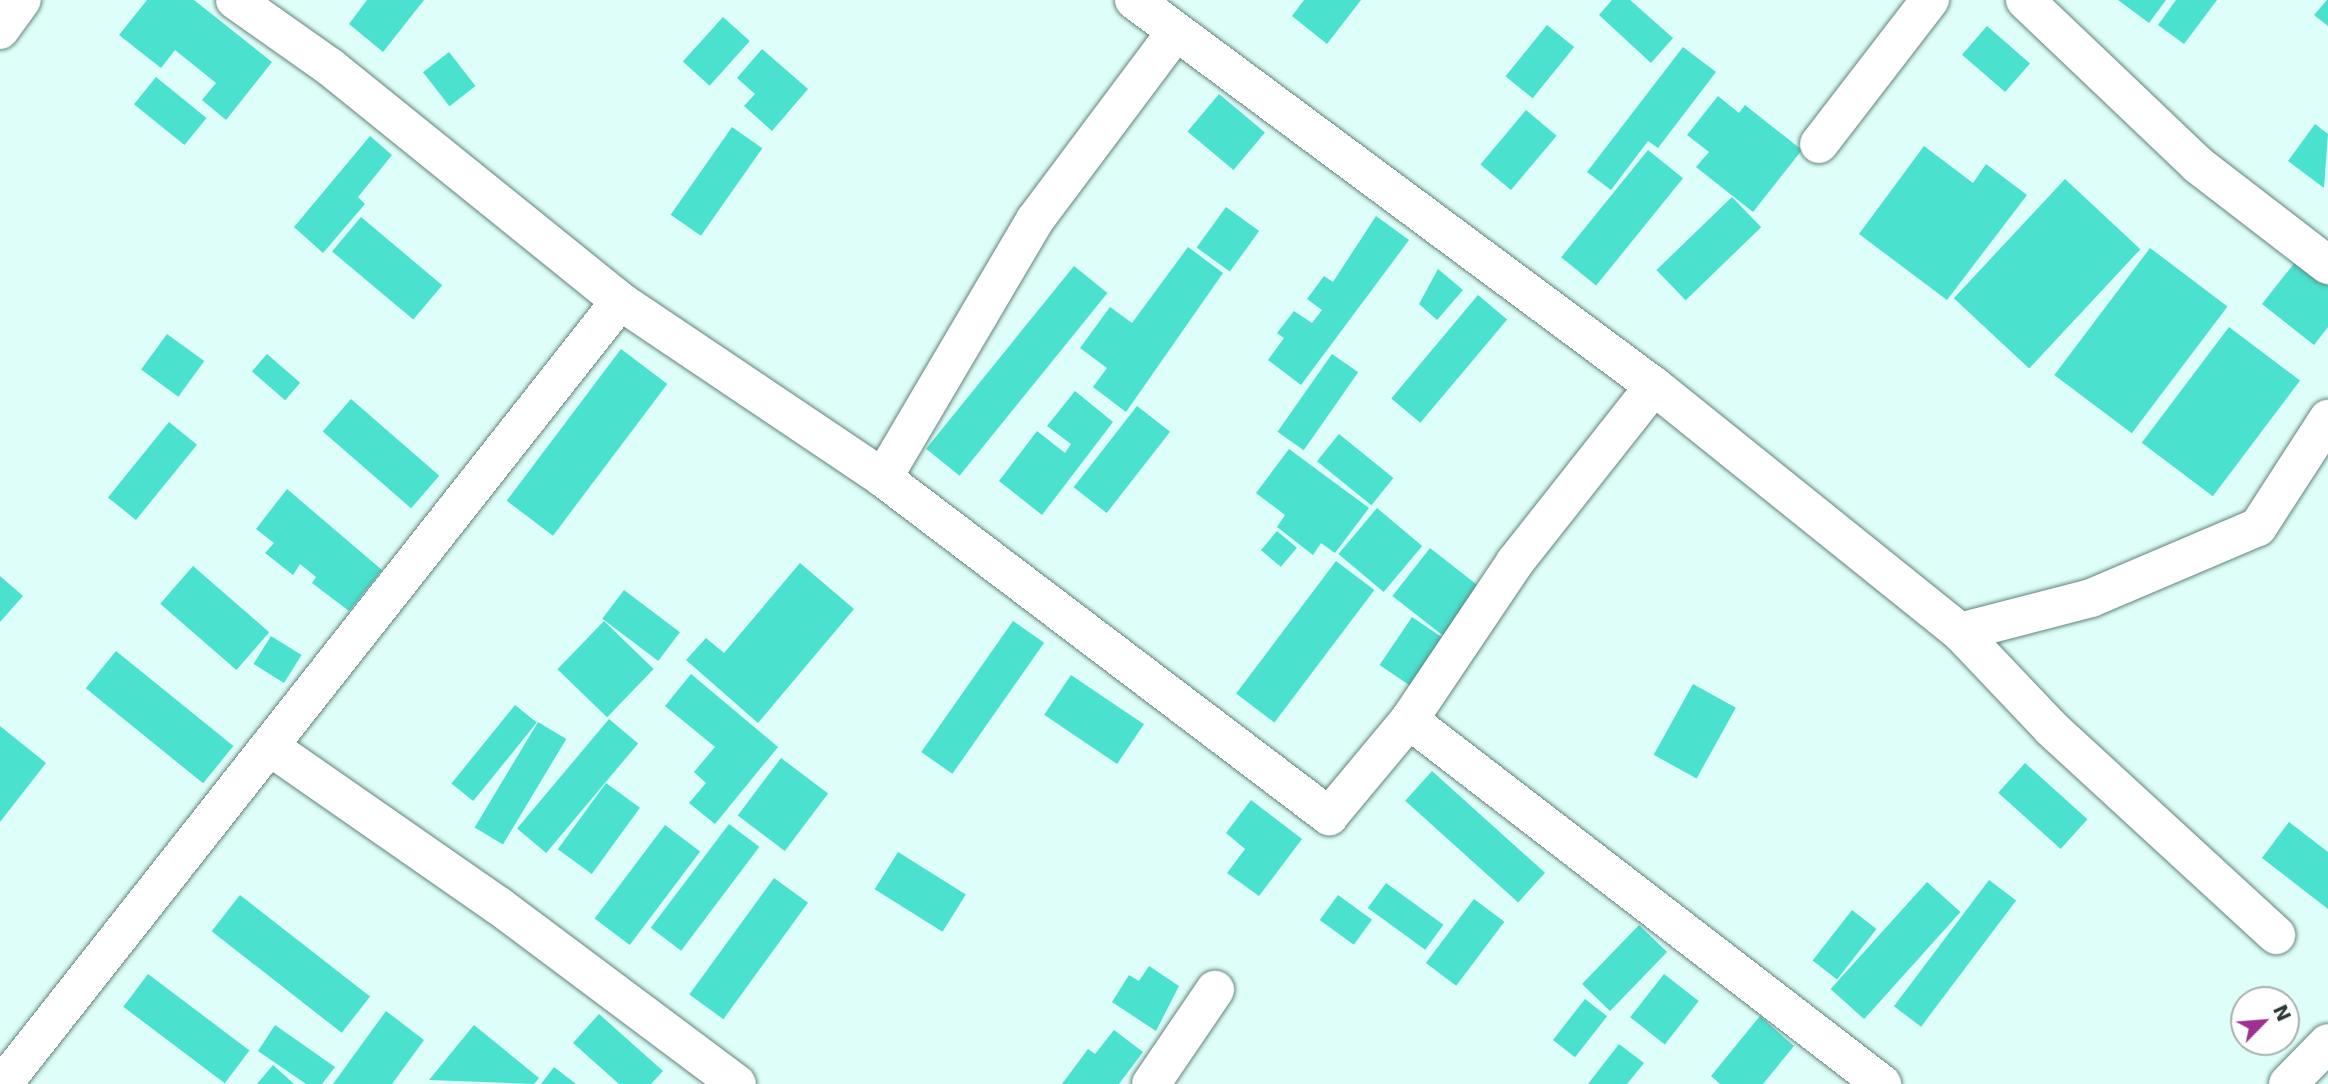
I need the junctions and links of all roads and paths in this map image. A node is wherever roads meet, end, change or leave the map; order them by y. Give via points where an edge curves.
1 (22, 0) edge
2 (235, 0) edge
3 (1134, 0) edge
4 (1930, 0) edge
5 (2025, 0) edge
6 (0, 30) edge
7 (1175, 33) junction
8 (1819, 144) dead end
9 (2328, 265) edge
10 (620, 301) junction
11 (1654, 386) junction
12 (2328, 419) edge
13 (883, 478) junction
14 (1959, 632) junction
15 (1409, 720) junction
16 (273, 748) junction
17 (2276, 935) dead end
18 (1215, 990) dead end
19 (2328, 1043) edge
20 (11, 1075) edge
21 (737, 1084) edge
22 (1151, 1084) edge
23 (1882, 1084) edge
24 (2288, 1084) edge

1 - 6 street
2 - 10 street via 330,66
3 - 7 street
4 - 8 street
5 - 9 street via 2198,164
7 - 11 street via 1431,215
7 - 13 street via 1035,220
10 - 13 street
10 - 16 street
11 - 14 street
11 - 15 street via 1515,562
12 - 14 street via 2258,527 2091,598
13 - 15 street via 1329,816
14 - 17 street via 2051,728
15 - 23 street
16 - 20 street
16 - 21 street via 499,906
18 - 22 street
19 - 24 street

